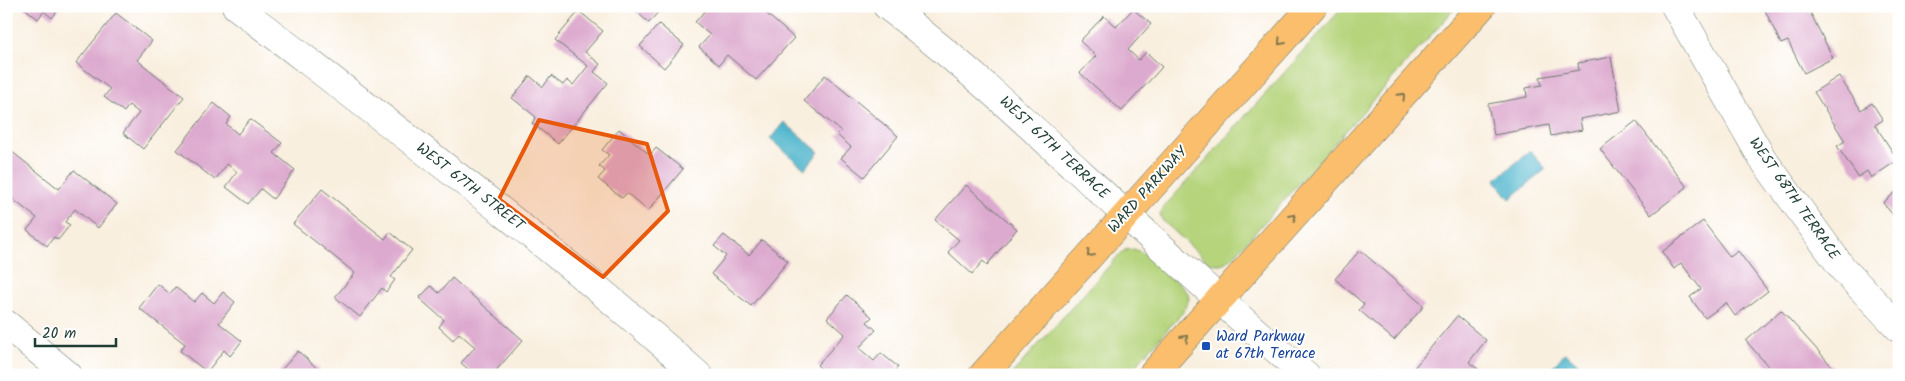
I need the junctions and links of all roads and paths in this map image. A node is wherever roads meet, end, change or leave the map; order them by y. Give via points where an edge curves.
1 (236, 6) edge
2 (887, 6) edge
3 (1313, 6) edge
4 (1482, 6) edge
5 (1675, 6) edge
6 (1125, 214) junction
7 (1220, 300) junction
8 (6, 324) edge
9 (1899, 328) edge
10 (68, 375) edge
11 (698, 375) edge
12 (983, 375) edge
13 (1152, 375) edge
14 (1306, 375) edge

1 - 11 street, WEST 67TH STREET via 509,218
2 - 6 street, WEST 67TH TERRACE via 934,41 1011,108
3 -> 6 main road, WARD PARKWAY
7 -> 4 main road
5 - 9 street, WEST 68TH TERRACE via 1762,158 1843,269
6 - 7 street, WEST 67TH TERRACE
6 -> 12 main road, WARD PARKWAY
13 -> 7 main road
7 - 14 street, WEST 67TH TERRACE
8 - 10 street

